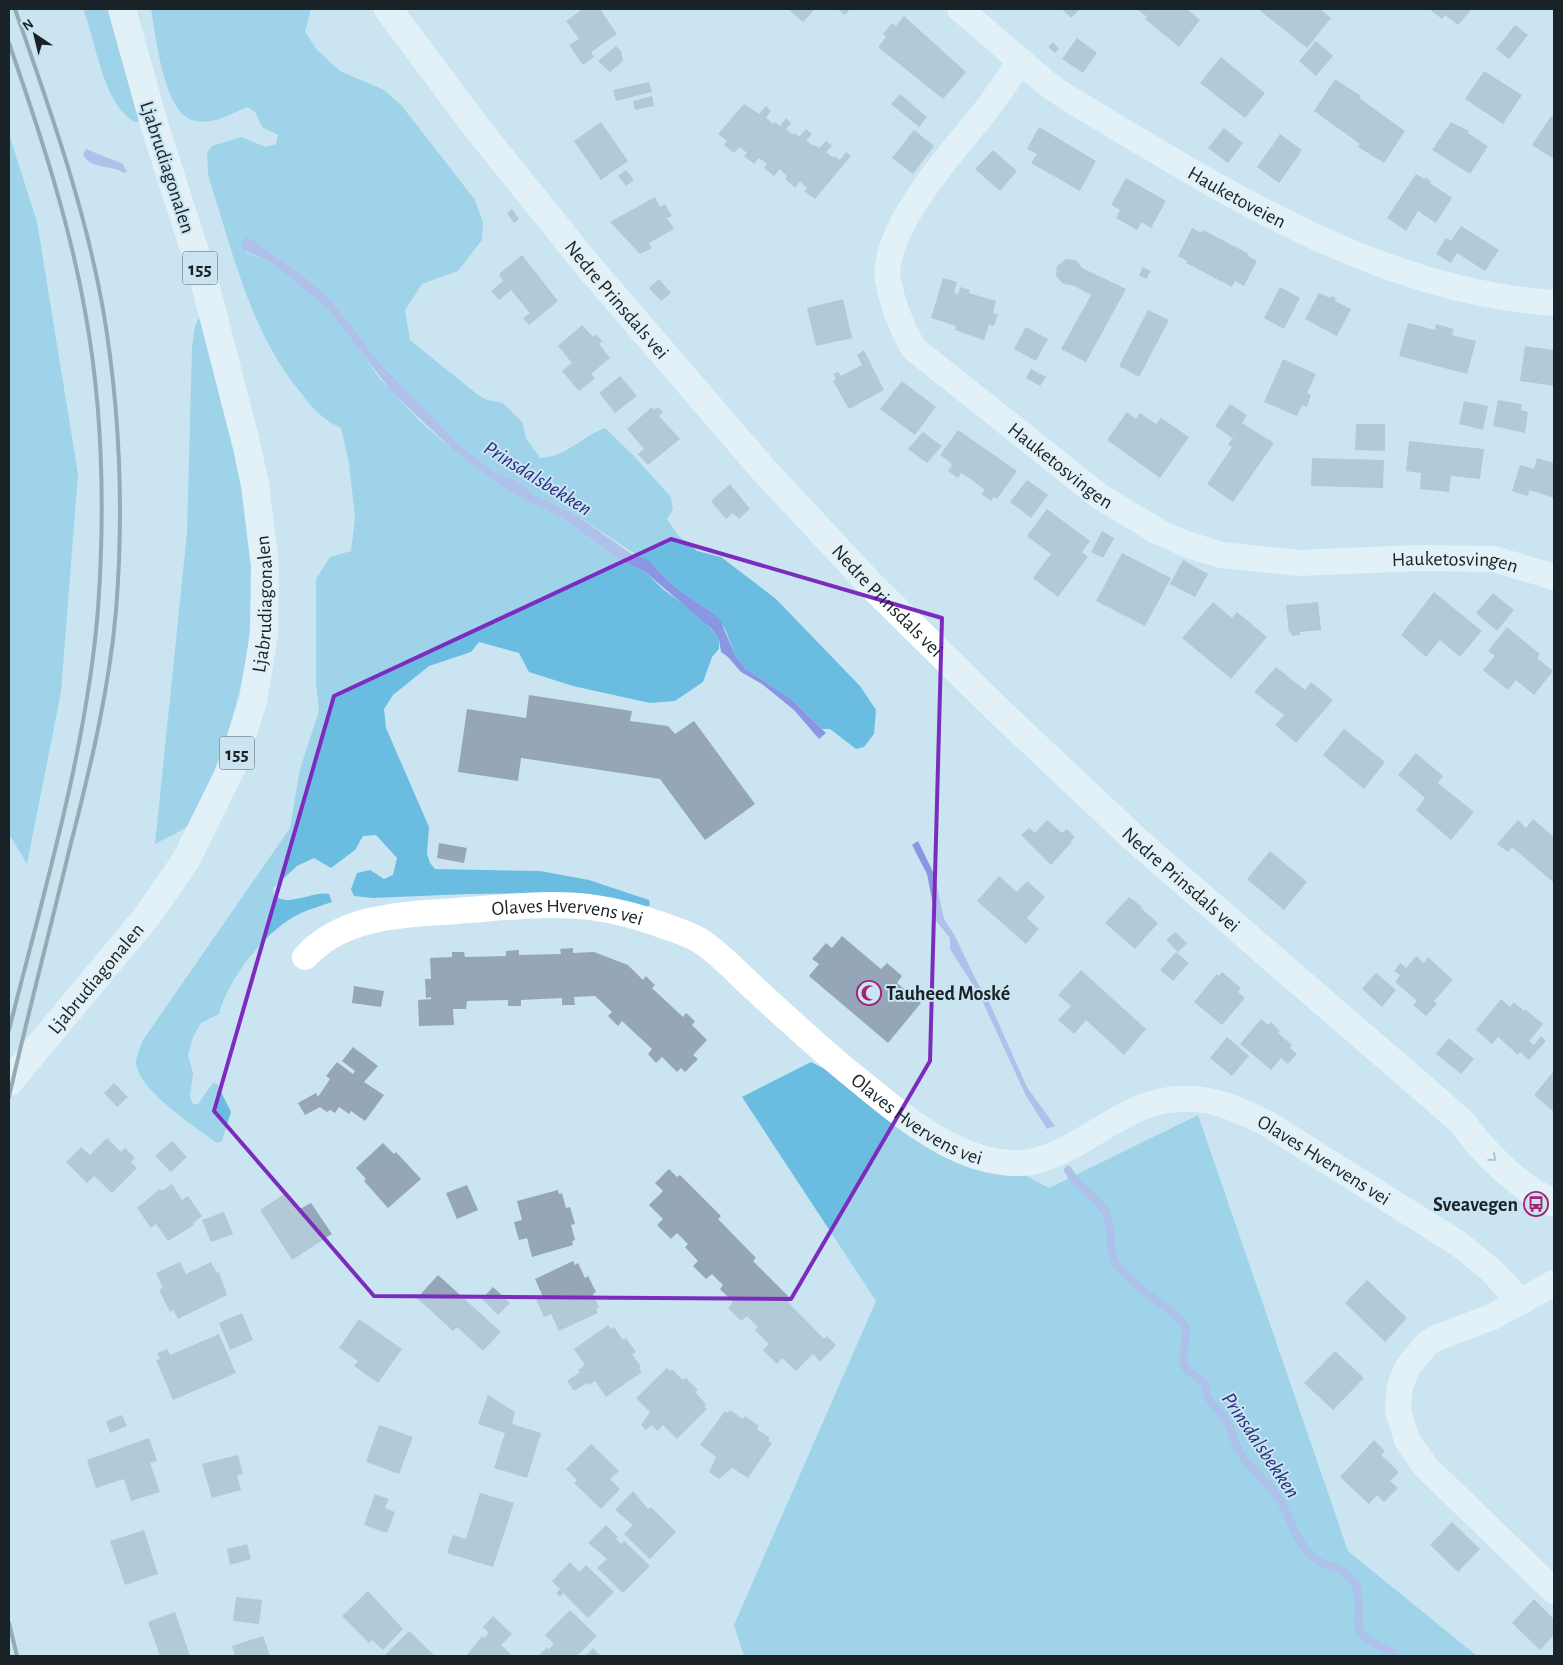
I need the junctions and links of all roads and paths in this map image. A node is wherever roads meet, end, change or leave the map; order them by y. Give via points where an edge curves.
1 (122, 9) edge
2 (388, 9) edge
3 (960, 9) edge
4 (1021, 61) junction
5 (1554, 303) edge
6 (1554, 577) edge
7 (305, 957) dead end
8 (9, 1082) edge
9 (1462, 1122) junction
10 (1554, 1188) edge
11 (1554, 1203) edge
12 (1554, 1284) edge
13 (1521, 1302) junction
14 (1554, 1591) edge

1 - 8 main road, Ljabrudiagonalen / 155 via 155,127 204,280 256,485 266,566 264,635 247,724 232,767 202,832 148,915
2 - 9 main road, Nedre Prinsdals vei via 476,128 589,267 762,468 871,585 1138,841
3 - 4 street, Hauketoveien
4 - 5 street, Hauketoveien via 1066,97 1172,160 1253,206 1330,244 1435,281 1496,296
4 - 6 street, Hauketosvingen via 917,196 890,258 888,279 902,329 913,348 1099,496 1157,531 1186,544 1221,555 1299,563 1420,558 1494,559
7 - 13 street, Olaves Hvervens vei via 319,943 343,930 369,920 396,915 569,906 594,907 632,916 699,940 829,1057 895,1110 946,1143 972,1155 1012,1162 1038,1161 1152,1102 1186,1099 1215,1102 1268,1124 1451,1239 1490,1269
9 - 10 main road, Nedre Prinsdals vei via 1492,1133
9 -> 11 main road, Nedre Prinsdals vei via 1478,1146 1539,1197
12 - 13 street
13 - 14 street via 1492,1317 1436,1338 1420,1350 1403,1377 1398,1411 1408,1440 1425,1466

